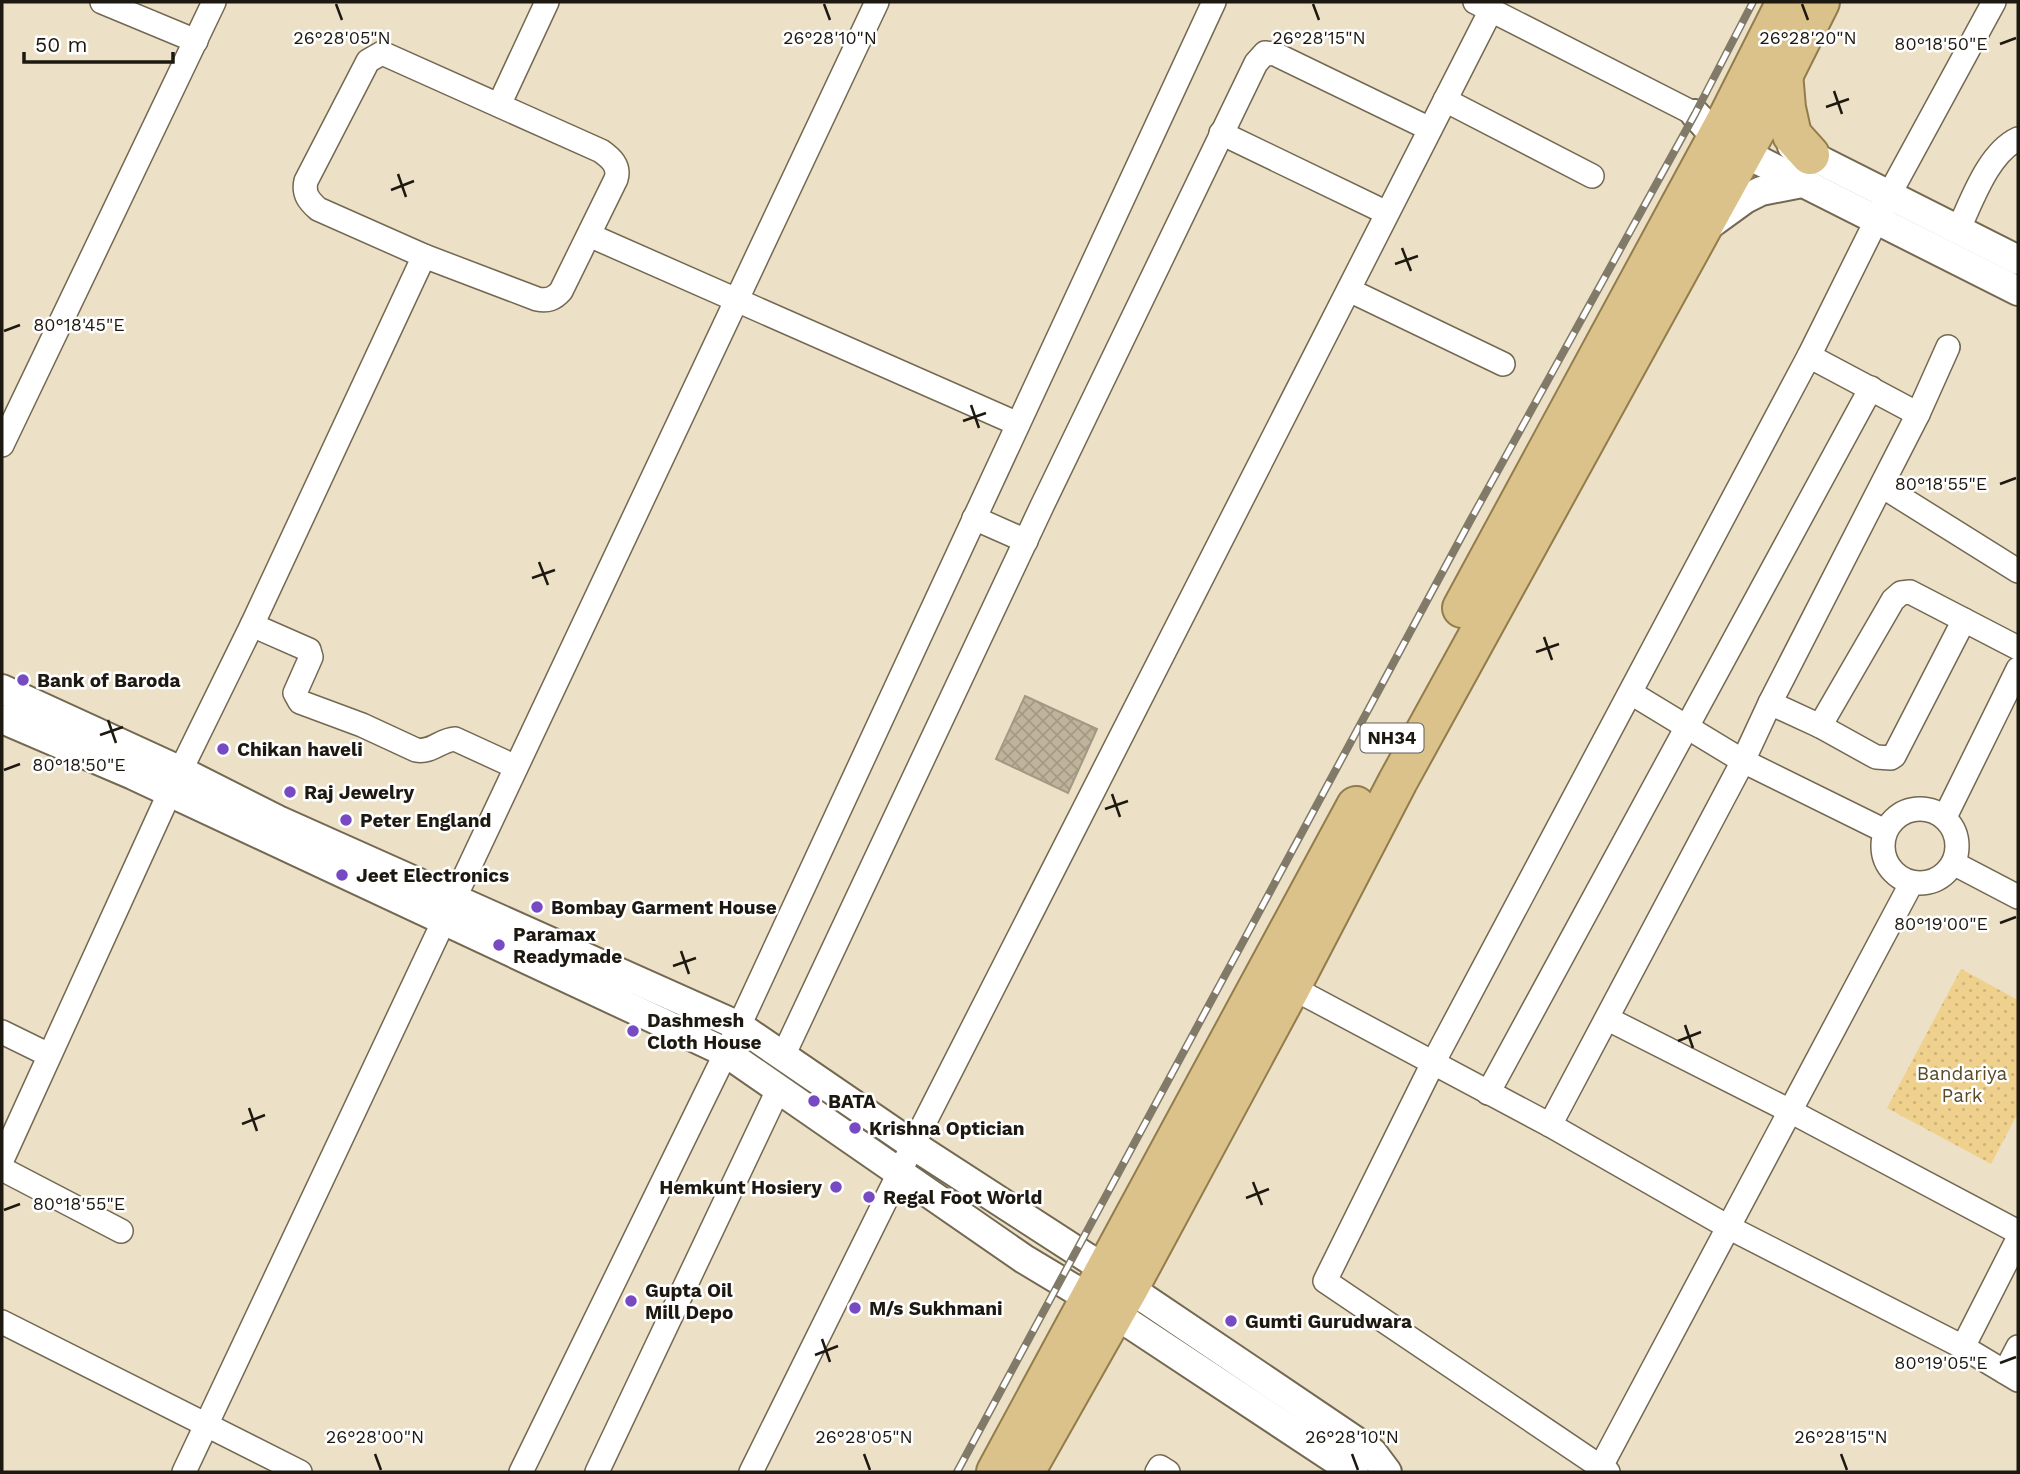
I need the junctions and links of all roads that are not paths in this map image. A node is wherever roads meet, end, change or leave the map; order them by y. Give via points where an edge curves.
1 (102, 2) edge
2 (214, 2) edge
3 (547, 2) edge
4 (877, 2) edge
5 (1214, 2) edge
6 (1786, 2) edge
7 (1821, 2) edge
8 (1994, 2) edge
9 (1483, 6) edge
10 (196, 41) junction
11 (1783, 73) junction
12 (1445, 100) junction
13 (499, 105) junction
14 (1430, 129) junction
15 (1729, 130) junction
16 (1221, 133) junction
17 (2018, 139) edge
18 (1806, 169) junction
19 (1592, 176) dead end
20 (1889, 195) junction
21 (1387, 213) junction
22 (1876, 221) junction
23 (1701, 230) junction
24 (1958, 230) junction
25 (589, 235) junction
26 (424, 256) junction
27 (2018, 260) edge
28 (2012, 288) edge
29 (1349, 289) junction
30 (735, 299) junction
31 (1948, 347) dead end
32 (1809, 356) junction
33 (1503, 364) dead end
34 (1871, 388) junction
35 (1918, 414) junction
36 (1018, 424) junction
37 (2, 445) edge
38 (1882, 486) junction
39 (974, 518) junction
40 (1026, 541) junction
41 (2018, 571) edge
42 (1964, 620) junction
43 (252, 625) junction
44 (2018, 648) edge
45 (2018, 669) edge
46 (2, 689) edge
47 (1631, 693) junction
48 (1770, 703) junction
49 (2, 719) edge
50 (1820, 726) junction
51 (1688, 727) junction
52 (1413, 728) junction
53 (1743, 761) junction
54 (516, 767) junction
55 (175, 783) junction
56 (1945, 817) junction
57 (1885, 831) junction
58 (1955, 864) junction
59 (1911, 884) junction
60 (2018, 897) edge
61 (449, 909) junction
62 (1292, 987) junction
63 (1608, 1019) junction
64 (739, 1026) junction
65 (2, 1032) edge
66 (724, 1052) junction
67 (50, 1055) junction
68 (783, 1056) junction
69 (1433, 1063) junction
70 (778, 1090) junction
71 (1488, 1093) junction
72 (1790, 1111) junction
73 (1550, 1125) junction
74 (913, 1145) junction
75 (2, 1160) edge
76 (2, 1169) edge
77 (900, 1174) junction
78 (1730, 1228) junction
79 (121, 1231) dead end
80 (2018, 1232) edge
81 (2018, 1238) edge
82 (1110, 1293) junction
83 (2, 1322) edge
84 (1963, 1347) junction
85 (2018, 1347) edge
86 (2012, 1376) edge
87 (206, 1426) junction
88 (1369, 1467) edge
89 (1602, 1471) edge
90 (184, 1472) edge
91 (300, 1472) edge
92 (521, 1472) edge
93 (597, 1472) edge
94 (751, 1472) edge
95 (996, 1472) edge
96 (1025, 1472) edge
97 (1157, 1472) edge
98 (1168, 1472) edge

1 - 10 street
2 - 10 street
3 - 13 street
4 - 30 street
5 - 36 street
6 - 15 highway, NH34
7 - 11 highway, NH34
8 - 20 street
9 - 12 street
9 - 15 street
10 - 37 street
11 - 15 highway, NH34
11 - 18 highway via 1792,135
12 - 14 street
12 - 19 street
13 - 25 street via 601,151 615,165 616,179
13 - 26 street via 388,54 377,54 368,61 306,181 308,200 318,209
14 - 16 street via 1269,52 1256,63
14 - 21 street
15 - 18 street
15 - 23 highway, NH34
15 - 52 highway, NH34
16 - 21 street
16 - 40 street
17 - 24 street via 1995,158
18 - 20 street
18 - 22 street
18 - 23 street via 1745,200
20 - 22 street
20 - 24 street
21 - 29 street
22 - 28 street
22 - 32 street
23 - 52 highway, NH34
24 - 27 street
25 - 26 street via 561,291 544,300
25 - 30 street
26 - 43 street
27 - 28 street
29 - 33 street
29 - 74 street
30 - 36 street
30 - 54 street
31 - 35 street
32 - 34 street
32 - 47 street
34 - 35 street
34 - 51 street
35 - 38 street
36 - 39 street
38 - 41 street
38 - 48 street
39 - 40 street
39 - 64 street
40 - 68 street
42 - 44 street
42 - 50 street via 1910,592 1897,594
42 - 50 street via 1894,756 1876,757
43 - 54 street via 309,650 311,657 295,693 300,702 416,750 455,739
43 - 55 street
45 - 56 street
46 - 55 street
47 - 51 street
47 - 69 street
48 - 50 street
48 - 53 street
49 - 55 street via 133,775
51 - 53 street
51 - 71 street
52 - 62 highway, NH34
52 - 82 highway, NH34
53 - 57 street
53 - 63 street
54 - 61 street
55 - 61 street via 278,820
55 - 67 street
56 - 57 street via 1929,809 1912,809 1896,817
56 - 58 street via 1959,847
57 - 59 street via 1883,853 1892,873
58 - 59 street via 1937,882
58 - 60 street
59 - 72 street
61 - 64 street
61 - 66 street
61 - 87 street
62 - 69 street
62 - 82 highway, NH34
63 - 72 street
63 - 73 street
64 - 66 street
64 - 68 street
65 - 67 street
66 - 70 street
66 - 92 street
67 - 75 street
68 - 74 street
69 - 71 street
69 - 89 street via 1325,1281
70 - 77 street
70 - 93 street
71 - 73 street
72 - 78 street
72 - 80 street
73 - 78 street
74 - 77 street
74 - 82 street
76 - 79 street
77 - 82 street via 1024,1259
77 - 94 street
78 - 84 street
78 - 89 street
81 - 84 street
82 - 88 street
82 - 95 highway, NH34
82 - 96 highway, NH34
83 - 87 street
84 - 86 street
85 - 86 street
87 - 90 street
87 - 91 street
97 - 98 street via 1160,1467

